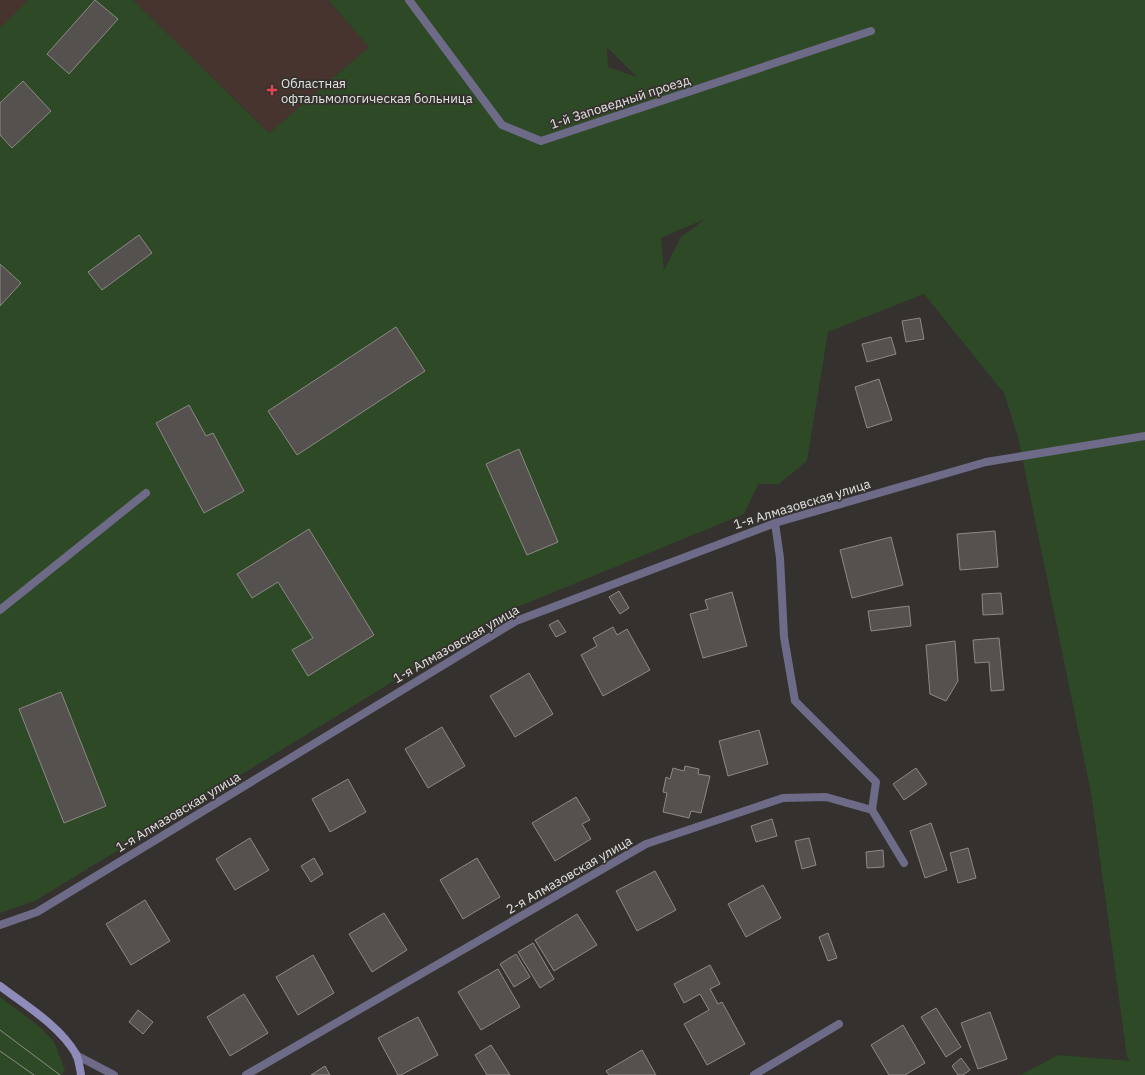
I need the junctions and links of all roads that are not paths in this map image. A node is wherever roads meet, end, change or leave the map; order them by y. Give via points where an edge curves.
1 (409, 0) edge
2 (871, 31) dead end
3 (1145, 436) edge
4 (146, 493) dead end
5 (775, 523) junction
6 (0, 610) edge
7 (872, 810) junction
8 (904, 863) dead end
9 (0, 925) edge
10 (0, 986) edge
11 (840, 1024) dead end
12 (76, 1055) junction
13 (81, 1075) edge
14 (114, 1075) edge
15 (246, 1075) edge
16 (754, 1075) edge

1 - 2 street, 1-й Заповедный проезд via 502,125 541,141
3 - 5 street, 1-я Алмазовская улица via 986,462
4 - 6 street
5 - 7 street via 780,558 784,638 795,702 876,782
5 - 9 street, 1-я Алмазовская улица via 516,621 37,912
7 - 8 street
7 - 15 street, 2-я Алмазовская улица via 826,797 783,798 646,844
10 - 12 main road via 47,1021
11 - 16 street
12 - 13 main road
12 - 14 street

